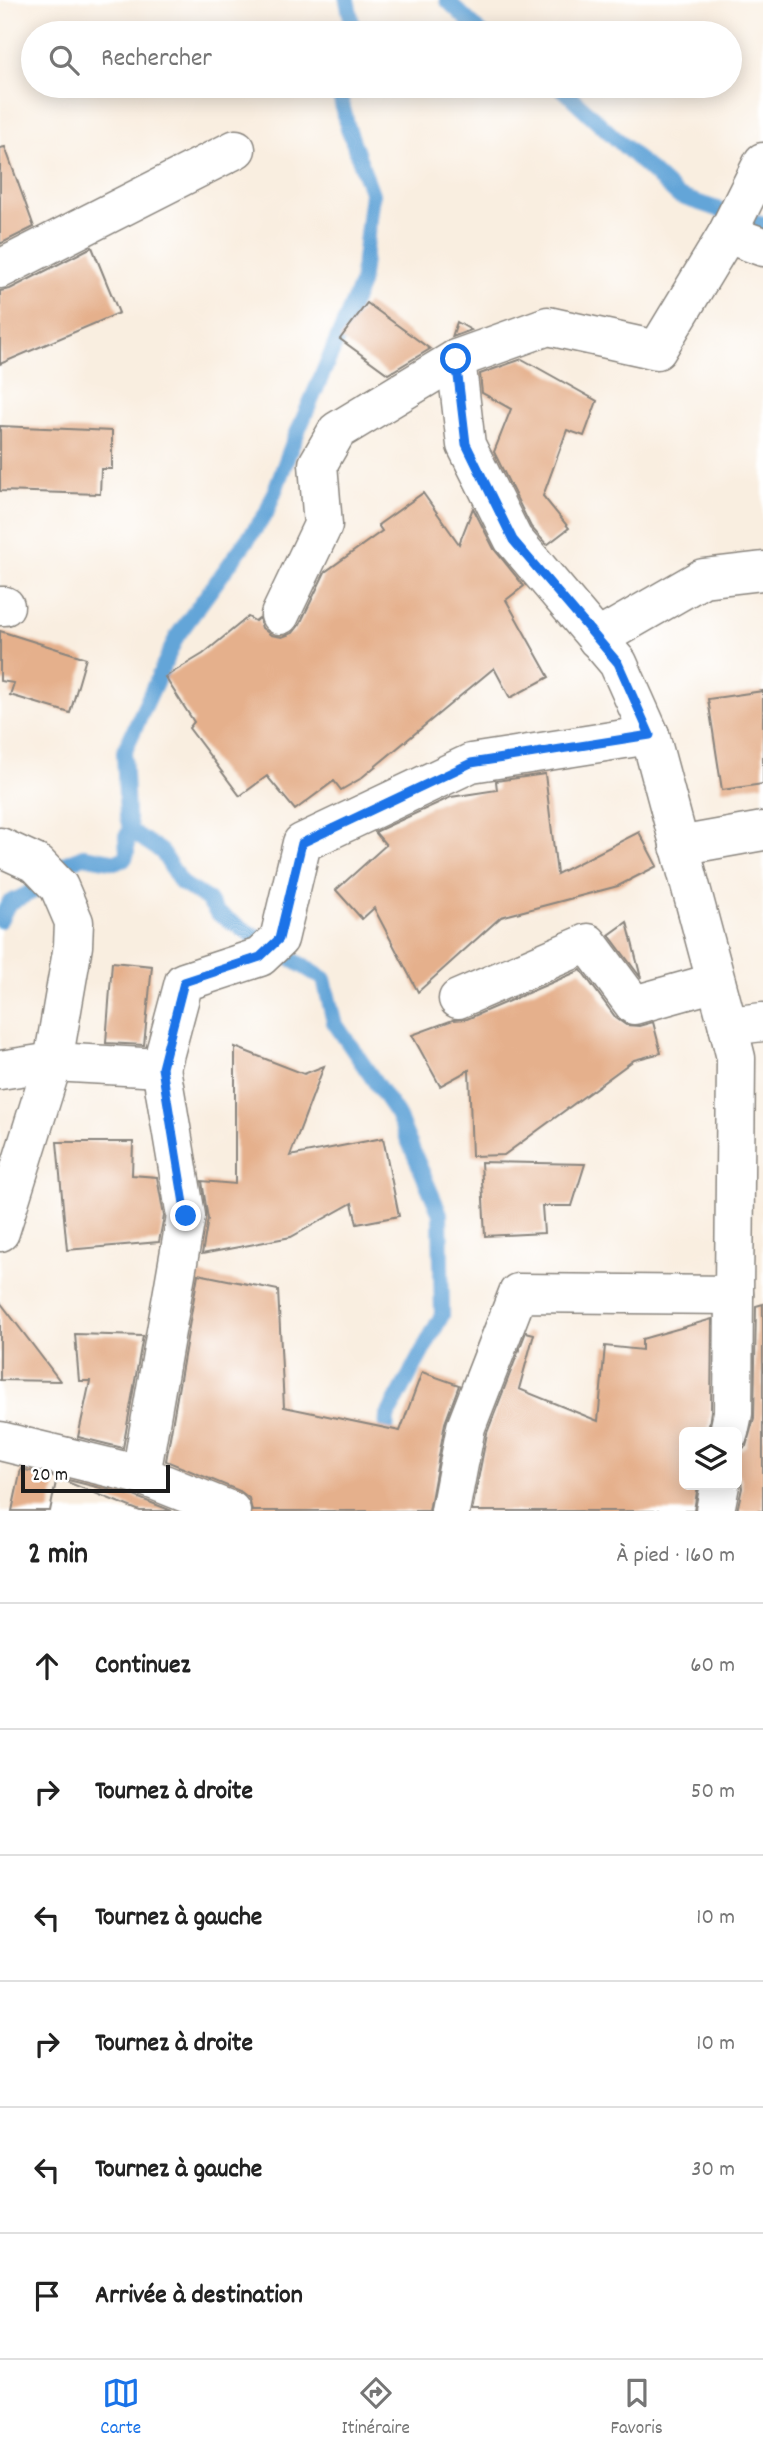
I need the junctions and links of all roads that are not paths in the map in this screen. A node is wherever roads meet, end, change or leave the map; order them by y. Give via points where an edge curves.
1 (236, 149) dead end
2 (763, 162) edge
3 (733, 221) junction
4 (763, 247) edge
5 (0, 269) edge
6 (456, 359) junction
7 (763, 571) edge
8 (280, 615) dead end
9 (597, 639) junction
10 (650, 735) junction
11 (763, 831) edge
12 (679, 846) junction
13 (0, 847) edge
14 (716, 982) junction
15 (458, 999) dead end
16 (746, 1024) edge
17 (54, 1062) junction
18 (162, 1068) junction
19 (0, 1070) edge
20 (0, 1232) edge
21 (734, 1295) junction
22 (730, 1427) edge
23 (0, 1441) edge
24 (141, 1475) junction
25 (719, 1490) edge
26 (231, 1511) edge
27 (450, 1511) edge
28 (715, 1511) edge

1 - 5 street
2 - 3 street
3 - 4 street
3 - 6 street via 657,351 548,326
6 - 8 street via 337,431 318,464 323,525
6 - 9 street via 466,444 513,540
7 - 9 street via 703,578
9 - 10 street via 618,663
10 - 12 street
10 - 18 street via 471,763 302,843 270,948 184,982
11 - 12 street
12 - 14 street
13 - 17 street via 48,876 74,922
14 - 15 street via 634,1005 588,943
14 - 16 street
16 - 21 street via 736,1058
17 - 18 street
17 - 19 street
17 - 20 street
18 - 24 street via 186,1216
21 - 22 street
21 - 27 street via 518,1293 466,1427
23 - 24 street
24 - 26 street
25 - 28 street

